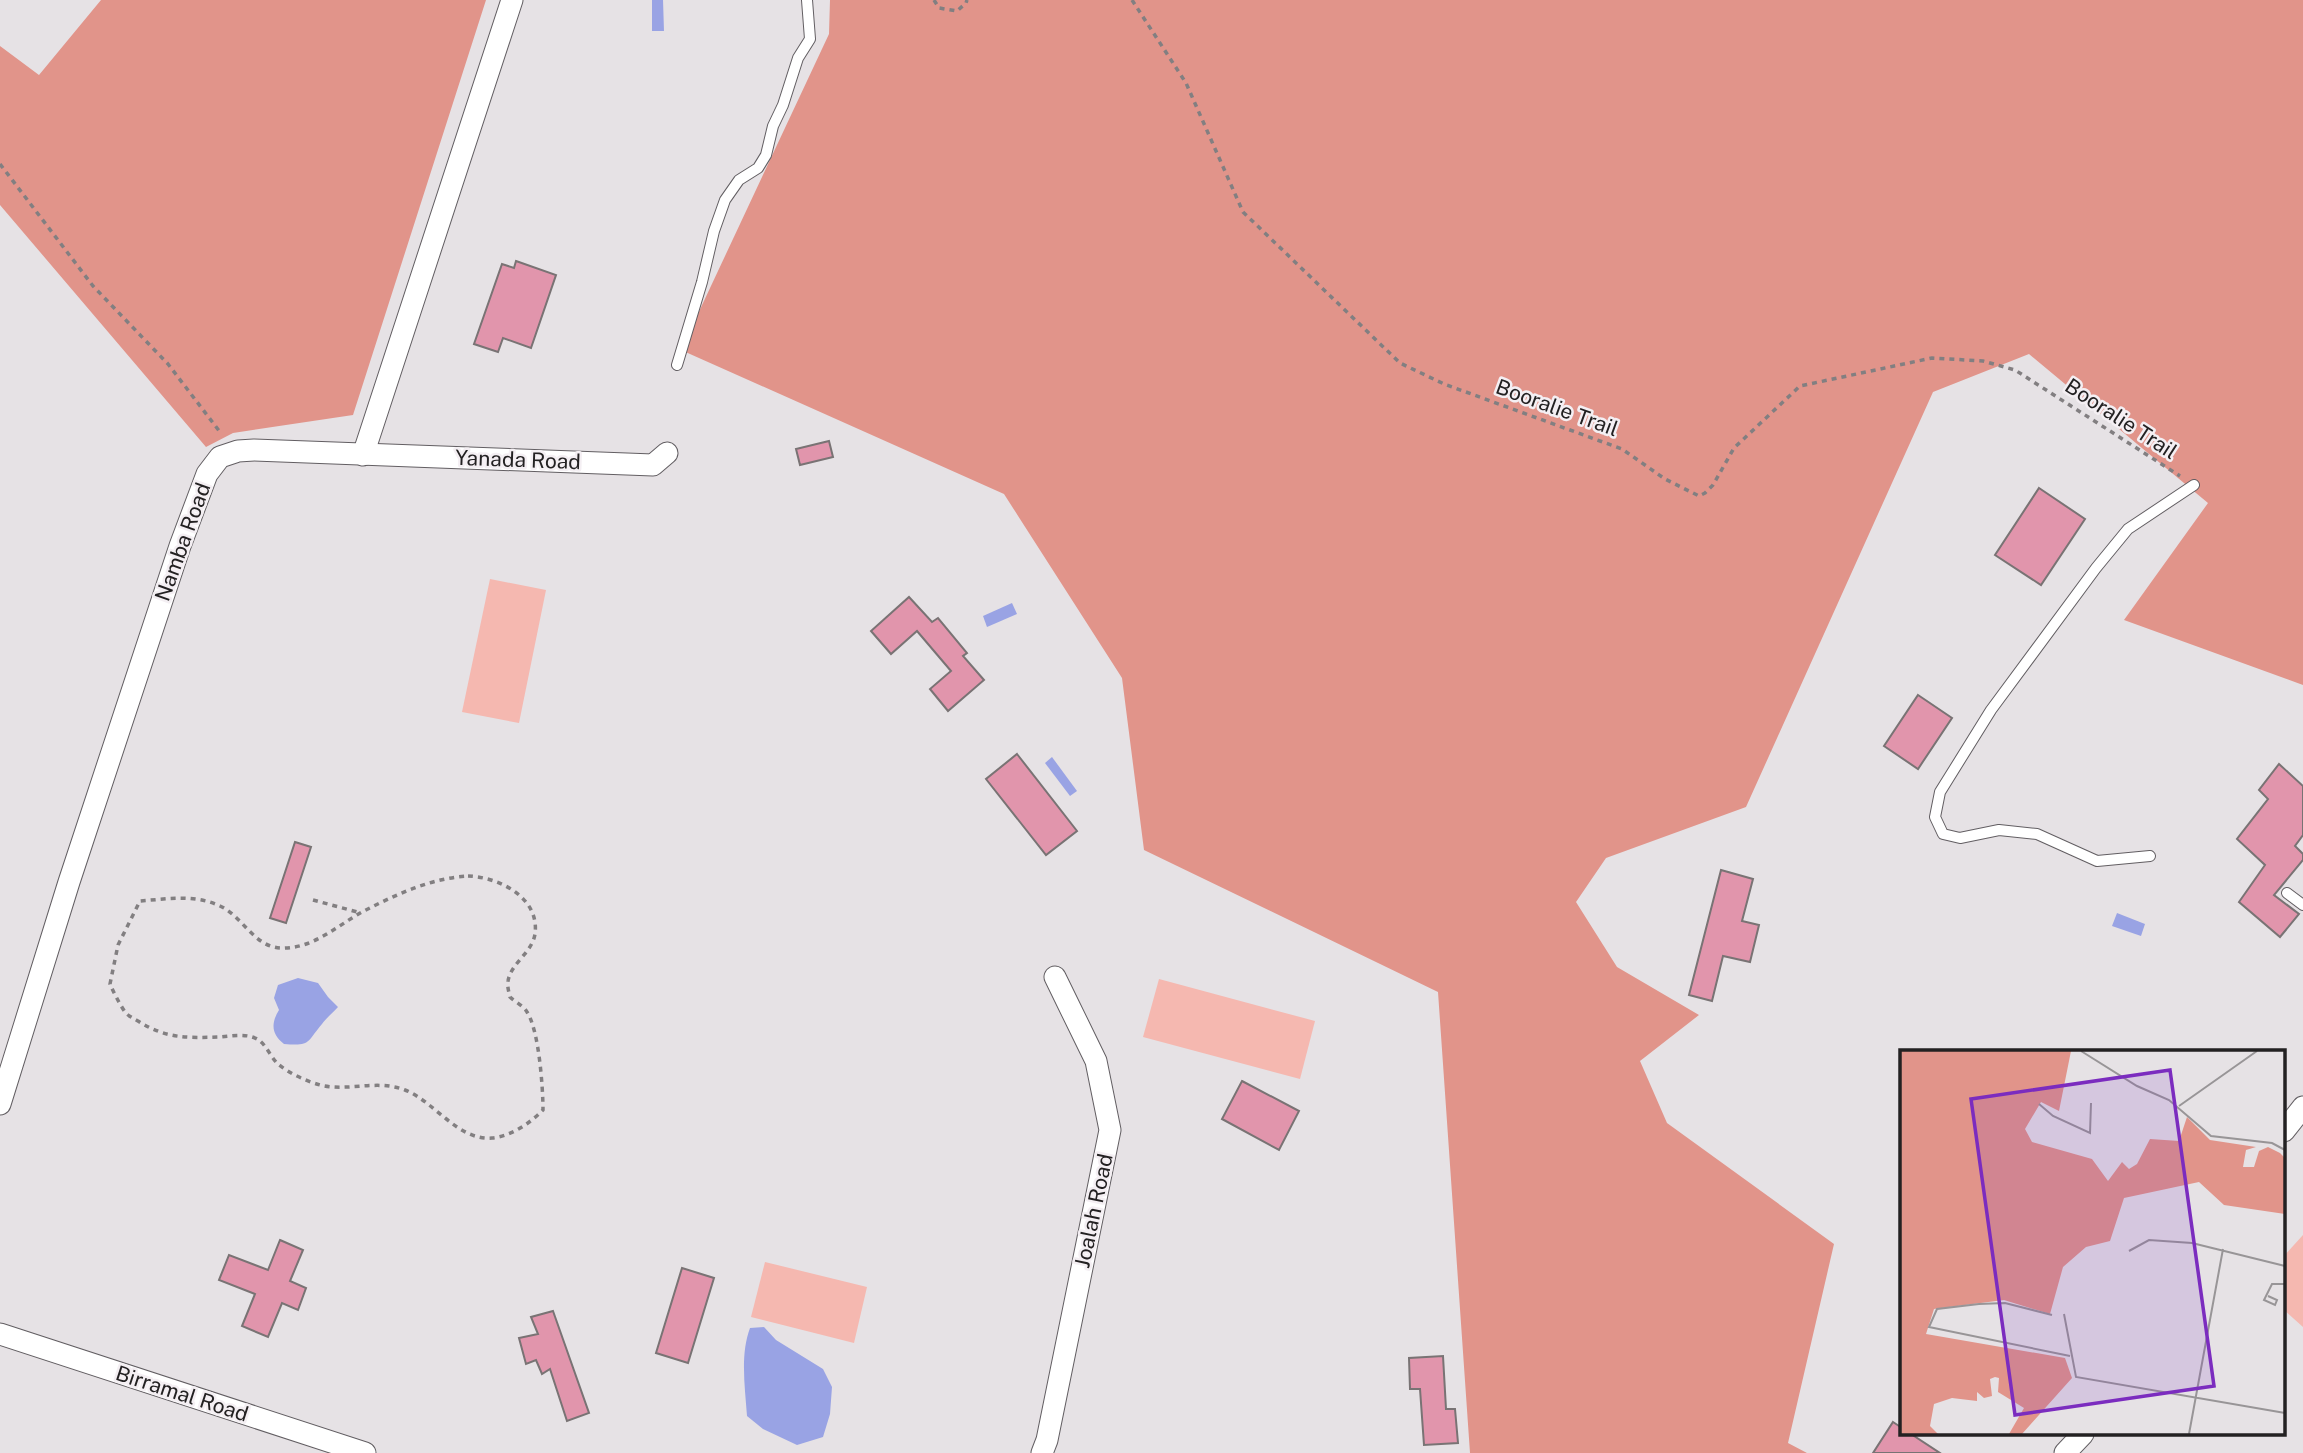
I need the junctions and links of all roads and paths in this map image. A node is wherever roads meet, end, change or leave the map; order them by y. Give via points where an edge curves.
1 (512, 0) edge
2 (807, 0) edge
3 (934, 0) edge
4 (967, 0) edge
5 (1132, 0) edge
6 (0, 164) edge
7 (677, 365) dead end
8 (220, 432) dead end
9 (667, 453) dead end
10 (363, 455) junction
11 (2194, 485) joint
12 (2150, 856) dead end
13 (2287, 893) dead end
14 (313, 900) dead end
15 (2303, 905) edge
16 (361, 913) junction
17 (1055, 977) dead end
18 (0, 1104) edge
19 (2303, 1107) edge
20 (2286, 1128) edge
21 (0, 1334) edge
22 (2080, 1436) edge
23 (365, 1453) edge
24 (1042, 1453) edge
25 (2065, 1453) edge

1 - 10 street
2 - 7 lane via 810,39 798,58 766,155 758,169 739,180 724,200
3 - 4 path via 939,8 957,10
5 - 11 path, Booralie Trail via 1186,83 1243,212 1400,363 1444,384 1622,449 1665,479 1699,495 1713,485 1734,448 1800,386 1932,358 1983,361 2015,369
6 - 8 path via 93,286 168,364
9 - 10 street, Yanada Road via 653,465
10 - 18 street, Namba Road via 238,451 220,457 207,474 73,869
11 - 12 lane via 2128,529 2096,568 1991,710 1940,792 1935,817 1943,834 1960,838 2000,830 2037,834 2096,861
13 - 15 lane
14 - 16 path
16 - 16 path via 432,882 461,876 495,880 523,898 533,916 535,933 508,982 510,998 527,1011 541,1069 543,1110 531,1122 492,1138 475,1135 405,1090 372,1084 321,1085 291,1073 257,1039 158,1033 127,1014 110,984 118,945 140,901 206,900 223,907 261,942 283,949 306,946
17 - 24 street, Joalah Road via 1096,1061 1111,1130
19 - 20 street
21 - 23 street, Birramal Road
22 - 25 street

